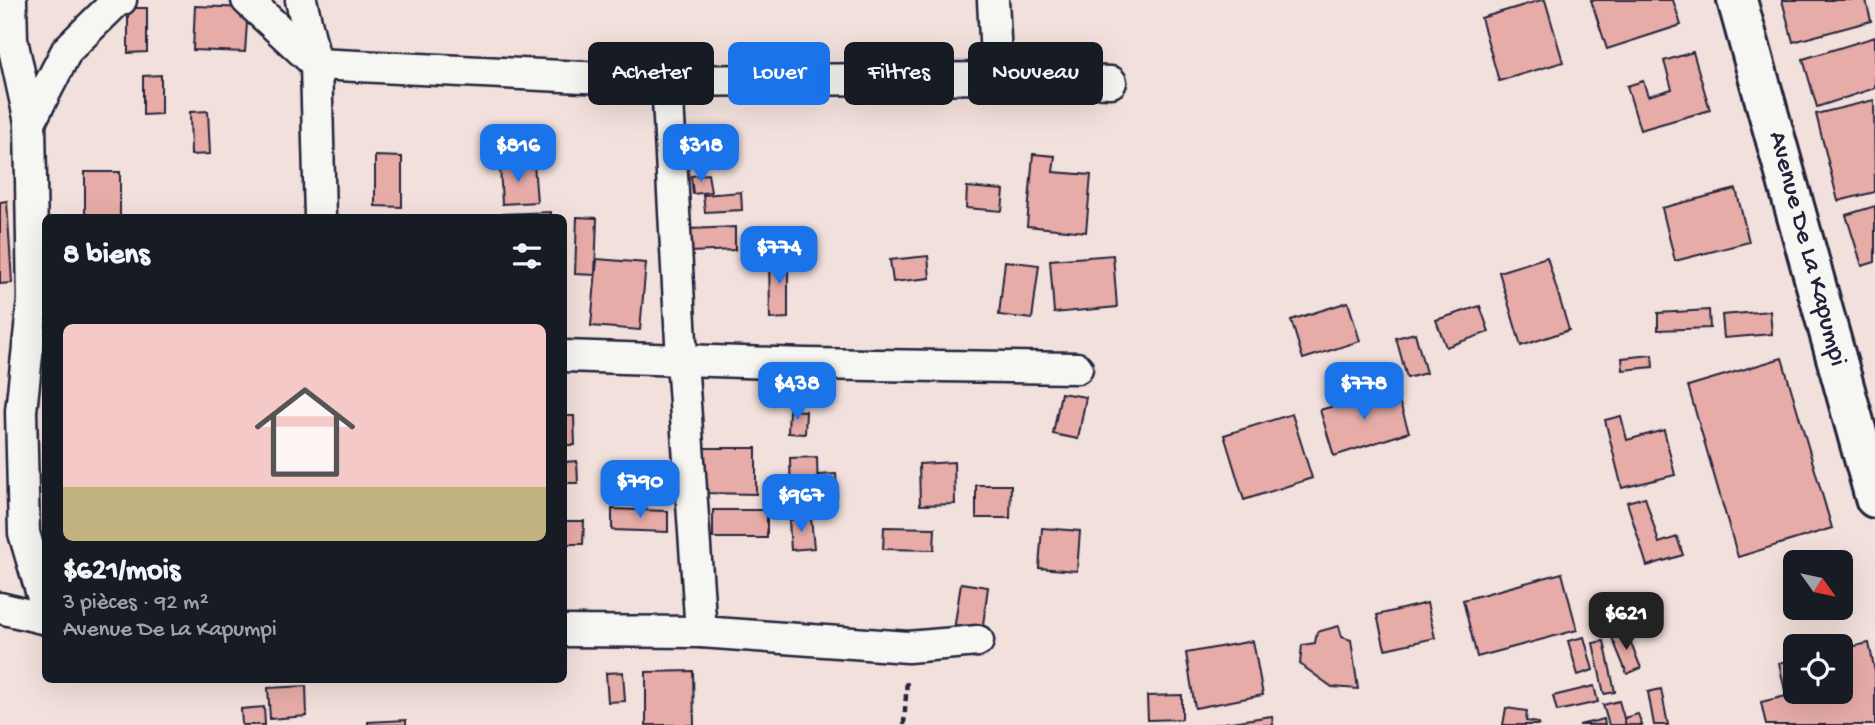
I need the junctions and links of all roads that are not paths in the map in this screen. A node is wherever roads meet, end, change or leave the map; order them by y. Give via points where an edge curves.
1 (11, 0) edge
2 (121, 0) edge
3 (247, 0) edge
4 (301, 0) edge
5 (993, 0) edge
6 (1737, 0) edge
7 (995, 42) edge
8 (316, 64) junction
9 (588, 77) edge
10 (968, 78) edge
11 (714, 81) edge
12 (1103, 82) edge
13 (1111, 82) dead end
14 (668, 105) edge
15 (30, 122) junction
16 (320, 214) edge
17 (567, 356) edge
18 (682, 360) junction
19 (1077, 368) dead end
20 (1875, 498) edge
21 (42, 594) edge
22 (0, 608) edge
23 (42, 618) edge
24 (567, 631) edge
25 (701, 632) junction
26 (978, 641) dead end

1 - 15 street via 12,40
2 - 15 street via 66,50
3 - 8 street
4 - 8 street
5 - 7 street
6 - 20 main road, Avenue De La Kapumpi
8 - 9 street
8 - 16 street
10 - 11 street
12 - 13 street
14 - 18 street
15 - 21 street via 33,300 21,411 24,533
17 - 18 street
18 - 19 street
18 - 25 street
22 - 23 street
24 - 25 street
25 - 26 street via 908,647

